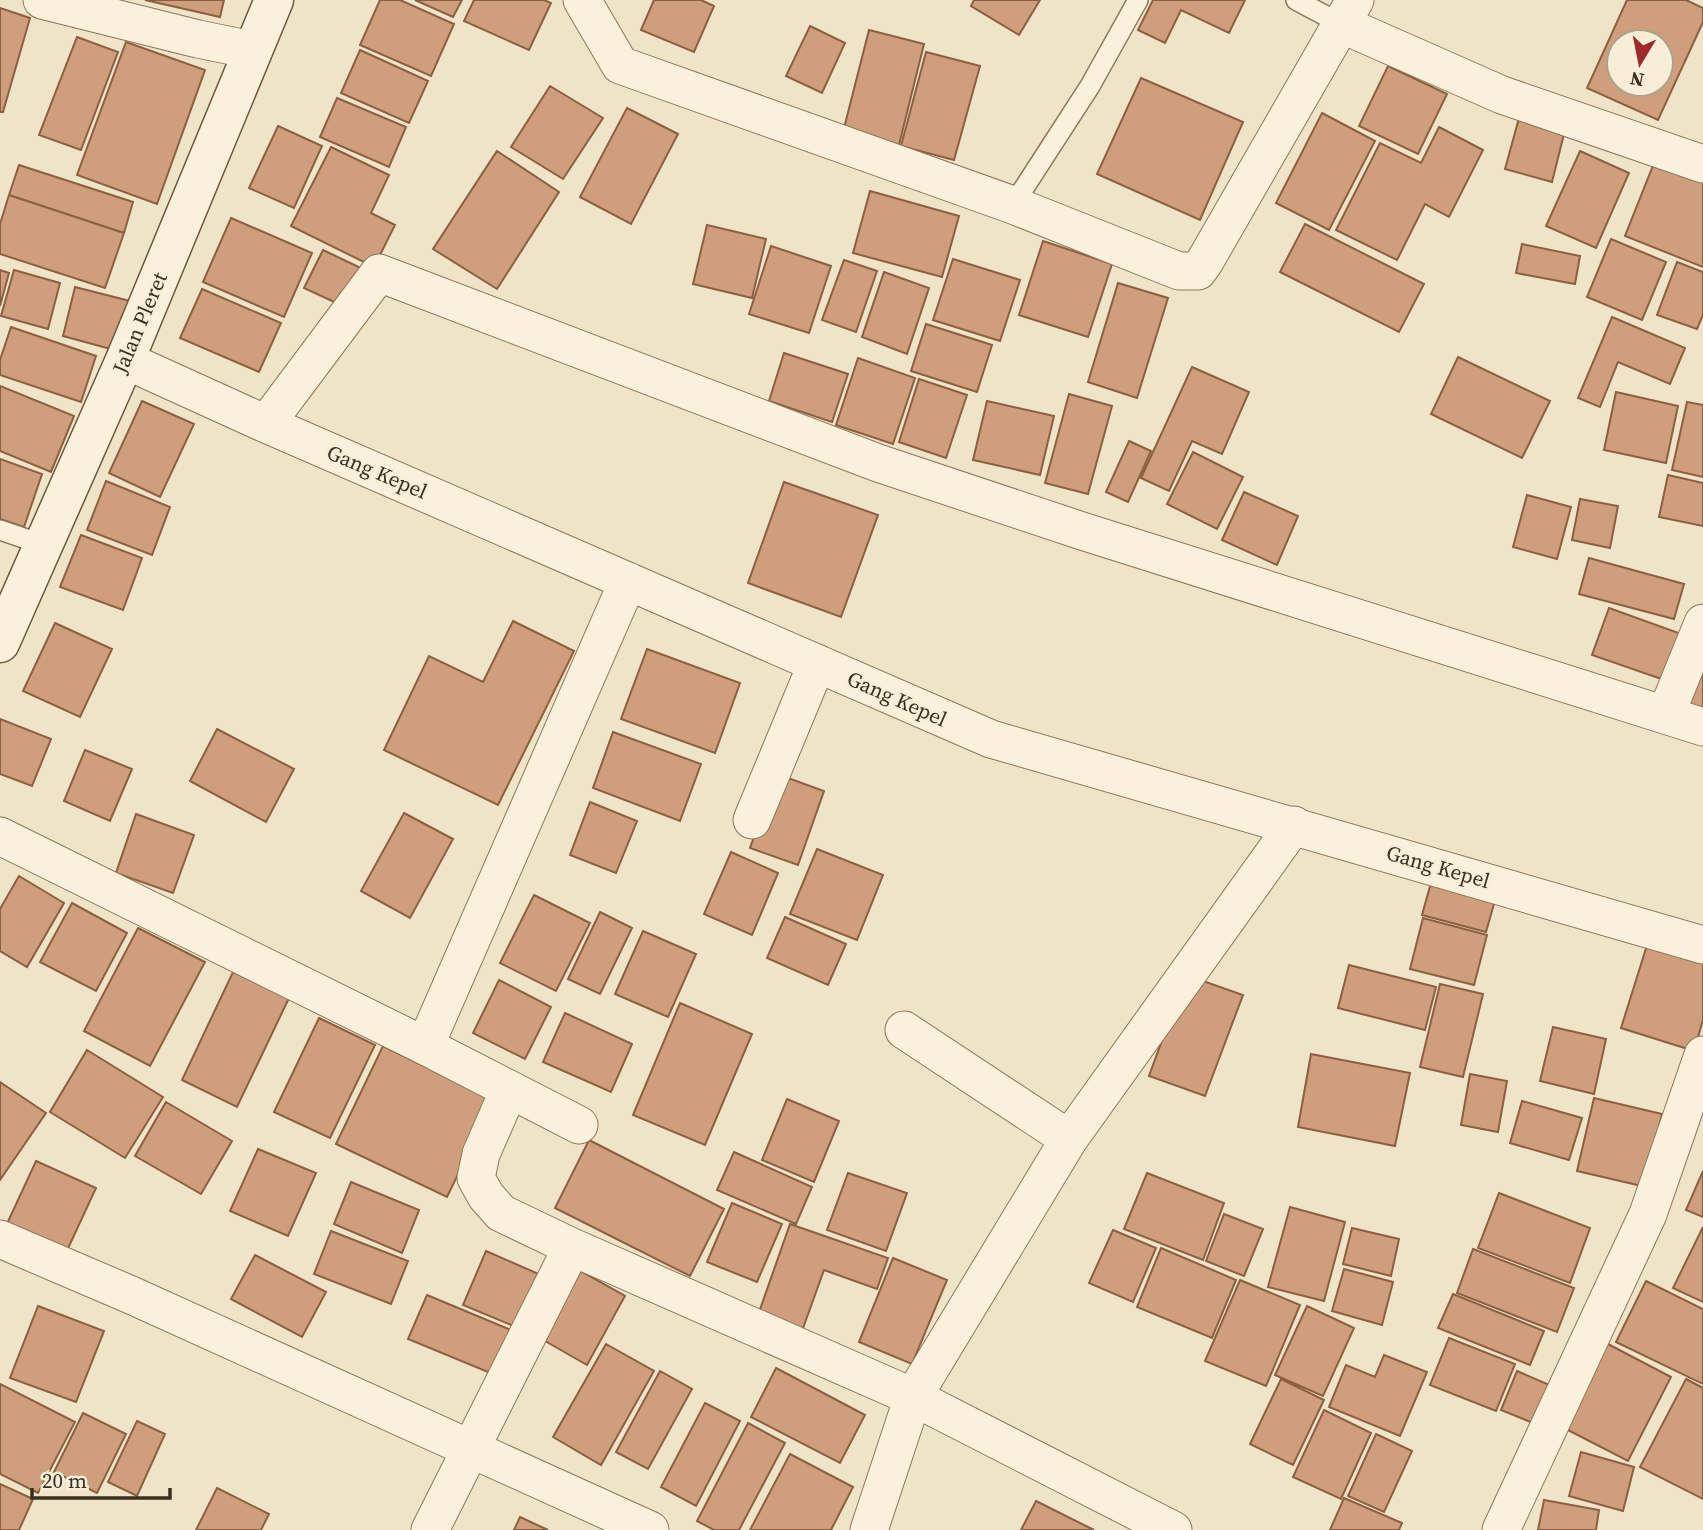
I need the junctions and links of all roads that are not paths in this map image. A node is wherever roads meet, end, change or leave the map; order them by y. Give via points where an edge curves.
1 (42, 0) edge
2 (274, 0) edge
3 (582, 0) edge
4 (1139, 0) edge
5 (1296, 0) edge
6 (1348, 12) edge
7 (252, 50) junction
8 (1703, 164) edge
9 (1013, 205) junction
10 (125, 360) junction
11 (266, 424) junction
12 (0, 530) edge
13 (44, 545) junction
14 (628, 581) junction
15 (1703, 623) edge
16 (0, 643) edge
17 (817, 663) junction
18 (1666, 715) junction
19 (1703, 727) edge
20 (752, 820) dead end
21 (1294, 825) junction
22 (0, 836) edge
23 (1703, 945) edge
24 (904, 1030) dead end
25 (425, 1046) junction
26 (1703, 1055) edge
27 (509, 1090) junction
28 (579, 1125) dead end
29 (1069, 1139) junction
30 (0, 1239) edge
31 (572, 1248) junction
32 (913, 1397) junction
33 (470, 1450) junction
34 (430, 1530) edge
35 (650, 1530) edge
36 (869, 1530) edge
37 (1173, 1530) edge
38 (1501, 1530) edge

1 - 7 street
2 - 7 main road, Jalan Pleret
3 - 9 street via 621,65
4 - 9 lane
5 - 6 lane
6 - 8 street via 1502,95
6 - 9 street via 1198,271 1179,271
7 - 10 main road, Jalan Pleret
10 - 11 street, Gang Kepel
10 - 13 main road, Jalan Pleret
11 - 14 street, Gang Kepel
11 - 18 street via 379,273 878,463
12 - 13 lane
13 - 16 main road, Jalan Pleret
14 - 17 street, Gang Kepel
14 - 25 street
15 - 18 street
17 - 20 street
17 - 21 street, Gang Kepel via 991,739
18 - 19 street
21 - 23 street, Gang Kepel
21 - 29 street
22 - 25 street
24 - 29 street
25 - 27 street
26 - 38 street via 1648,1214
27 - 28 street
27 - 31 street via 481,1154 477,1178 501,1213
29 - 32 street
30 - 33 street
31 - 32 street
31 - 33 street
32 - 36 street
32 - 37 street
33 - 34 street
33 - 35 street

